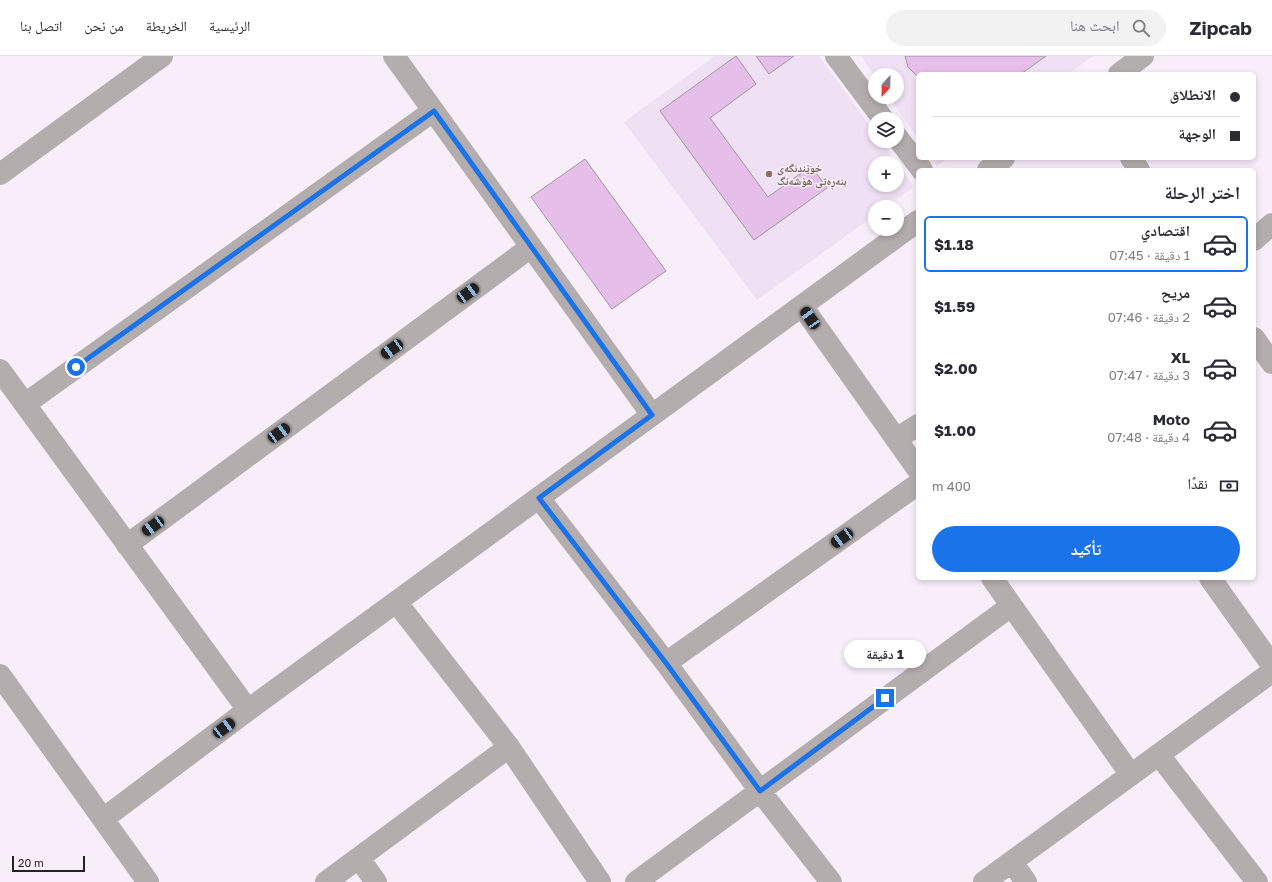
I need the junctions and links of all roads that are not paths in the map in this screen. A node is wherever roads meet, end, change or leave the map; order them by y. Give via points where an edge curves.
1 (162, 56) edge
2 (394, 56) edge
3 (836, 56) edge
4 (1143, 56) edge
5 (1121, 72) edge
6 (434, 111) junction
7 (879, 112) edge
8 (904, 146) edge
9 (1001, 160) edge
10 (920, 168) edge
11 (991, 168) edge
12 (0, 174) edge
13 (916, 222) edge
14 (1272, 224) edge
15 (1256, 238) edge
16 (531, 247) junction
17 (802, 306) junction
18 (1256, 341) edge
19 (1272, 363) edge
20 (0, 370) edge
21 (25, 404) junction
22 (652, 415) junction
23 (916, 426) edge
24 (896, 439) junction
25 (916, 467) edge
26 (916, 485) edge
27 (539, 498) junction
28 (127, 545) junction
29 (993, 580) edge
30 (1211, 580) edge
31 (397, 603) junction
32 (1011, 606) junction
33 (666, 663) junction
34 (1272, 665) edge
35 (1272, 672) edge
36 (0, 675) edge
37 (248, 710) junction
38 (509, 747) junction
39 (1159, 755) junction
40 (1131, 775) junction
41 (760, 791) junction
42 (103, 818) junction
43 (359, 858) junction
44 (1012, 862) junction
45 (148, 882) edge
46 (326, 882) edge
47 (376, 882) edge
48 (600, 882) edge
49 (636, 882) edge
50 (831, 882) edge
51 (984, 882) edge
52 (1026, 882) edge
53 (1257, 882) edge

1 - 12 street
2 - 6 street
3 - 7 street
4 - 5 street
6 - 16 street
6 - 21 street
8 - 10 street
9 - 11 street
13 - 17 street
14 - 15 street
16 - 22 street
16 - 28 street
17 - 22 street
17 - 24 street
18 - 19 street
20 - 21 street
21 - 28 street
22 - 27 street
23 - 24 street
24 - 25 street
26 - 33 street
27 - 31 street
27 - 33 street
28 - 37 street
29 - 32 street
30 - 34 street
31 - 37 street
31 - 38 street
32 - 40 street
32 - 41 street
33 - 41 street
35 - 39 street
36 - 42 street
37 - 42 street
38 - 43 street
38 - 48 street
39 - 40 street
39 - 53 street
40 - 44 street
41 - 49 street
41 - 50 street
42 - 45 street
43 - 46 street
43 - 47 street
44 - 51 street
44 - 52 street

